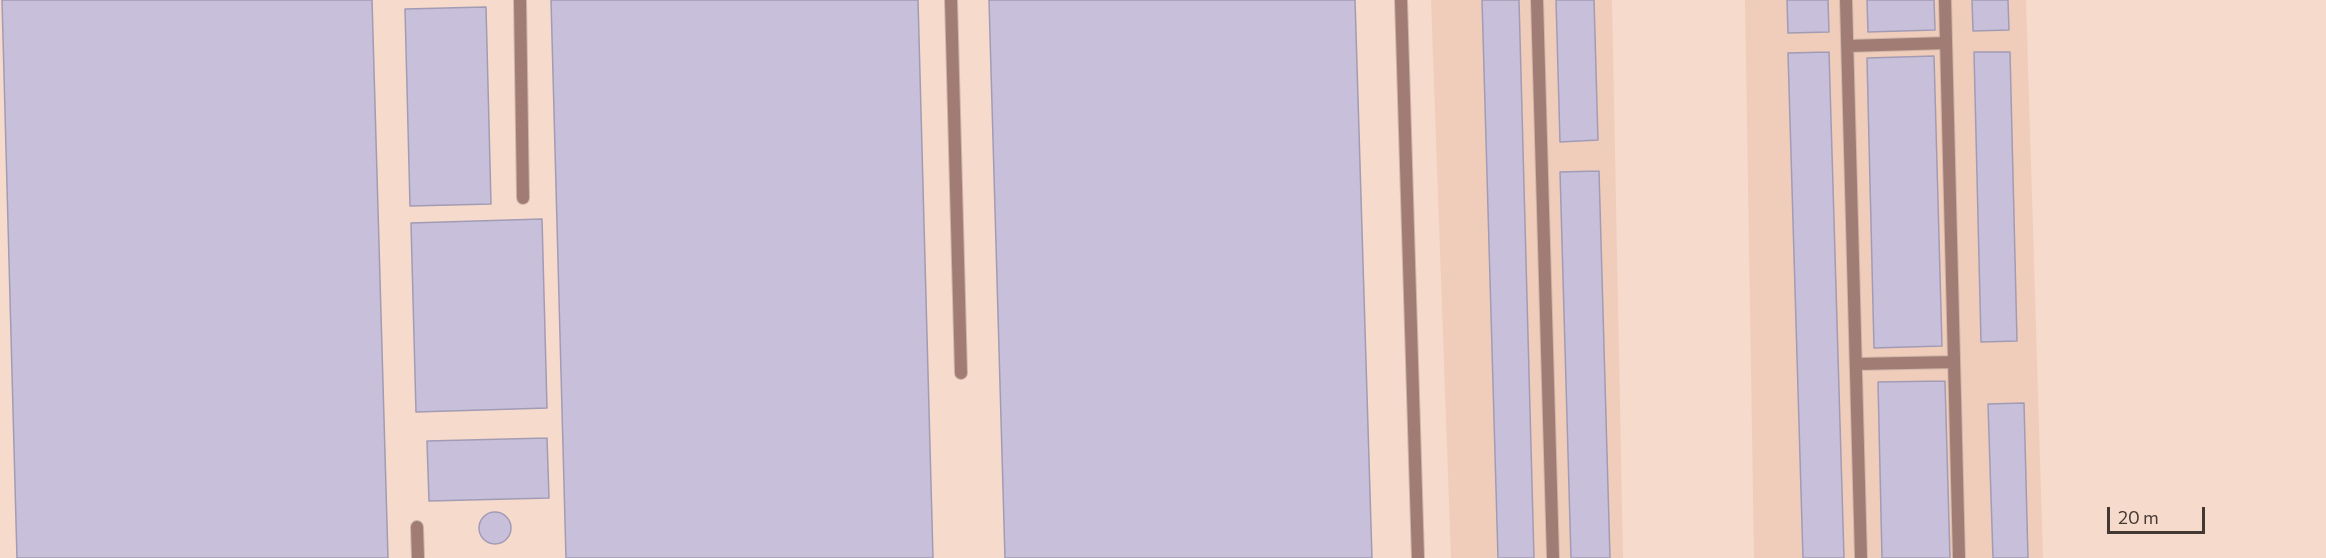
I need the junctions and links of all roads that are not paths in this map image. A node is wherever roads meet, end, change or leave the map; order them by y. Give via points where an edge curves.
1 (520, 0) edge
2 (951, 0) edge
3 (1401, 0) edge
4 (1537, 0) edge
5 (1846, 0) edge
6 (1945, 0) edge
7 (1946, 43) junction
8 (1848, 46) junction
9 (523, 198) dead end
10 (1954, 362) junction
11 (1856, 364) junction
12 (961, 373) dead end
13 (417, 527) dead end
14 (418, 558) edge
15 (1418, 558) edge
16 (1553, 558) edge
17 (1861, 558) edge
18 (1959, 558) edge

1 - 9 lane
2 - 12 lane
3 - 15 lane
4 - 16 lane
5 - 8 lane
6 - 7 lane
7 - 8 lane
7 - 10 lane
8 - 11 lane
10 - 11 lane
10 - 18 lane
11 - 17 lane
13 - 14 lane

